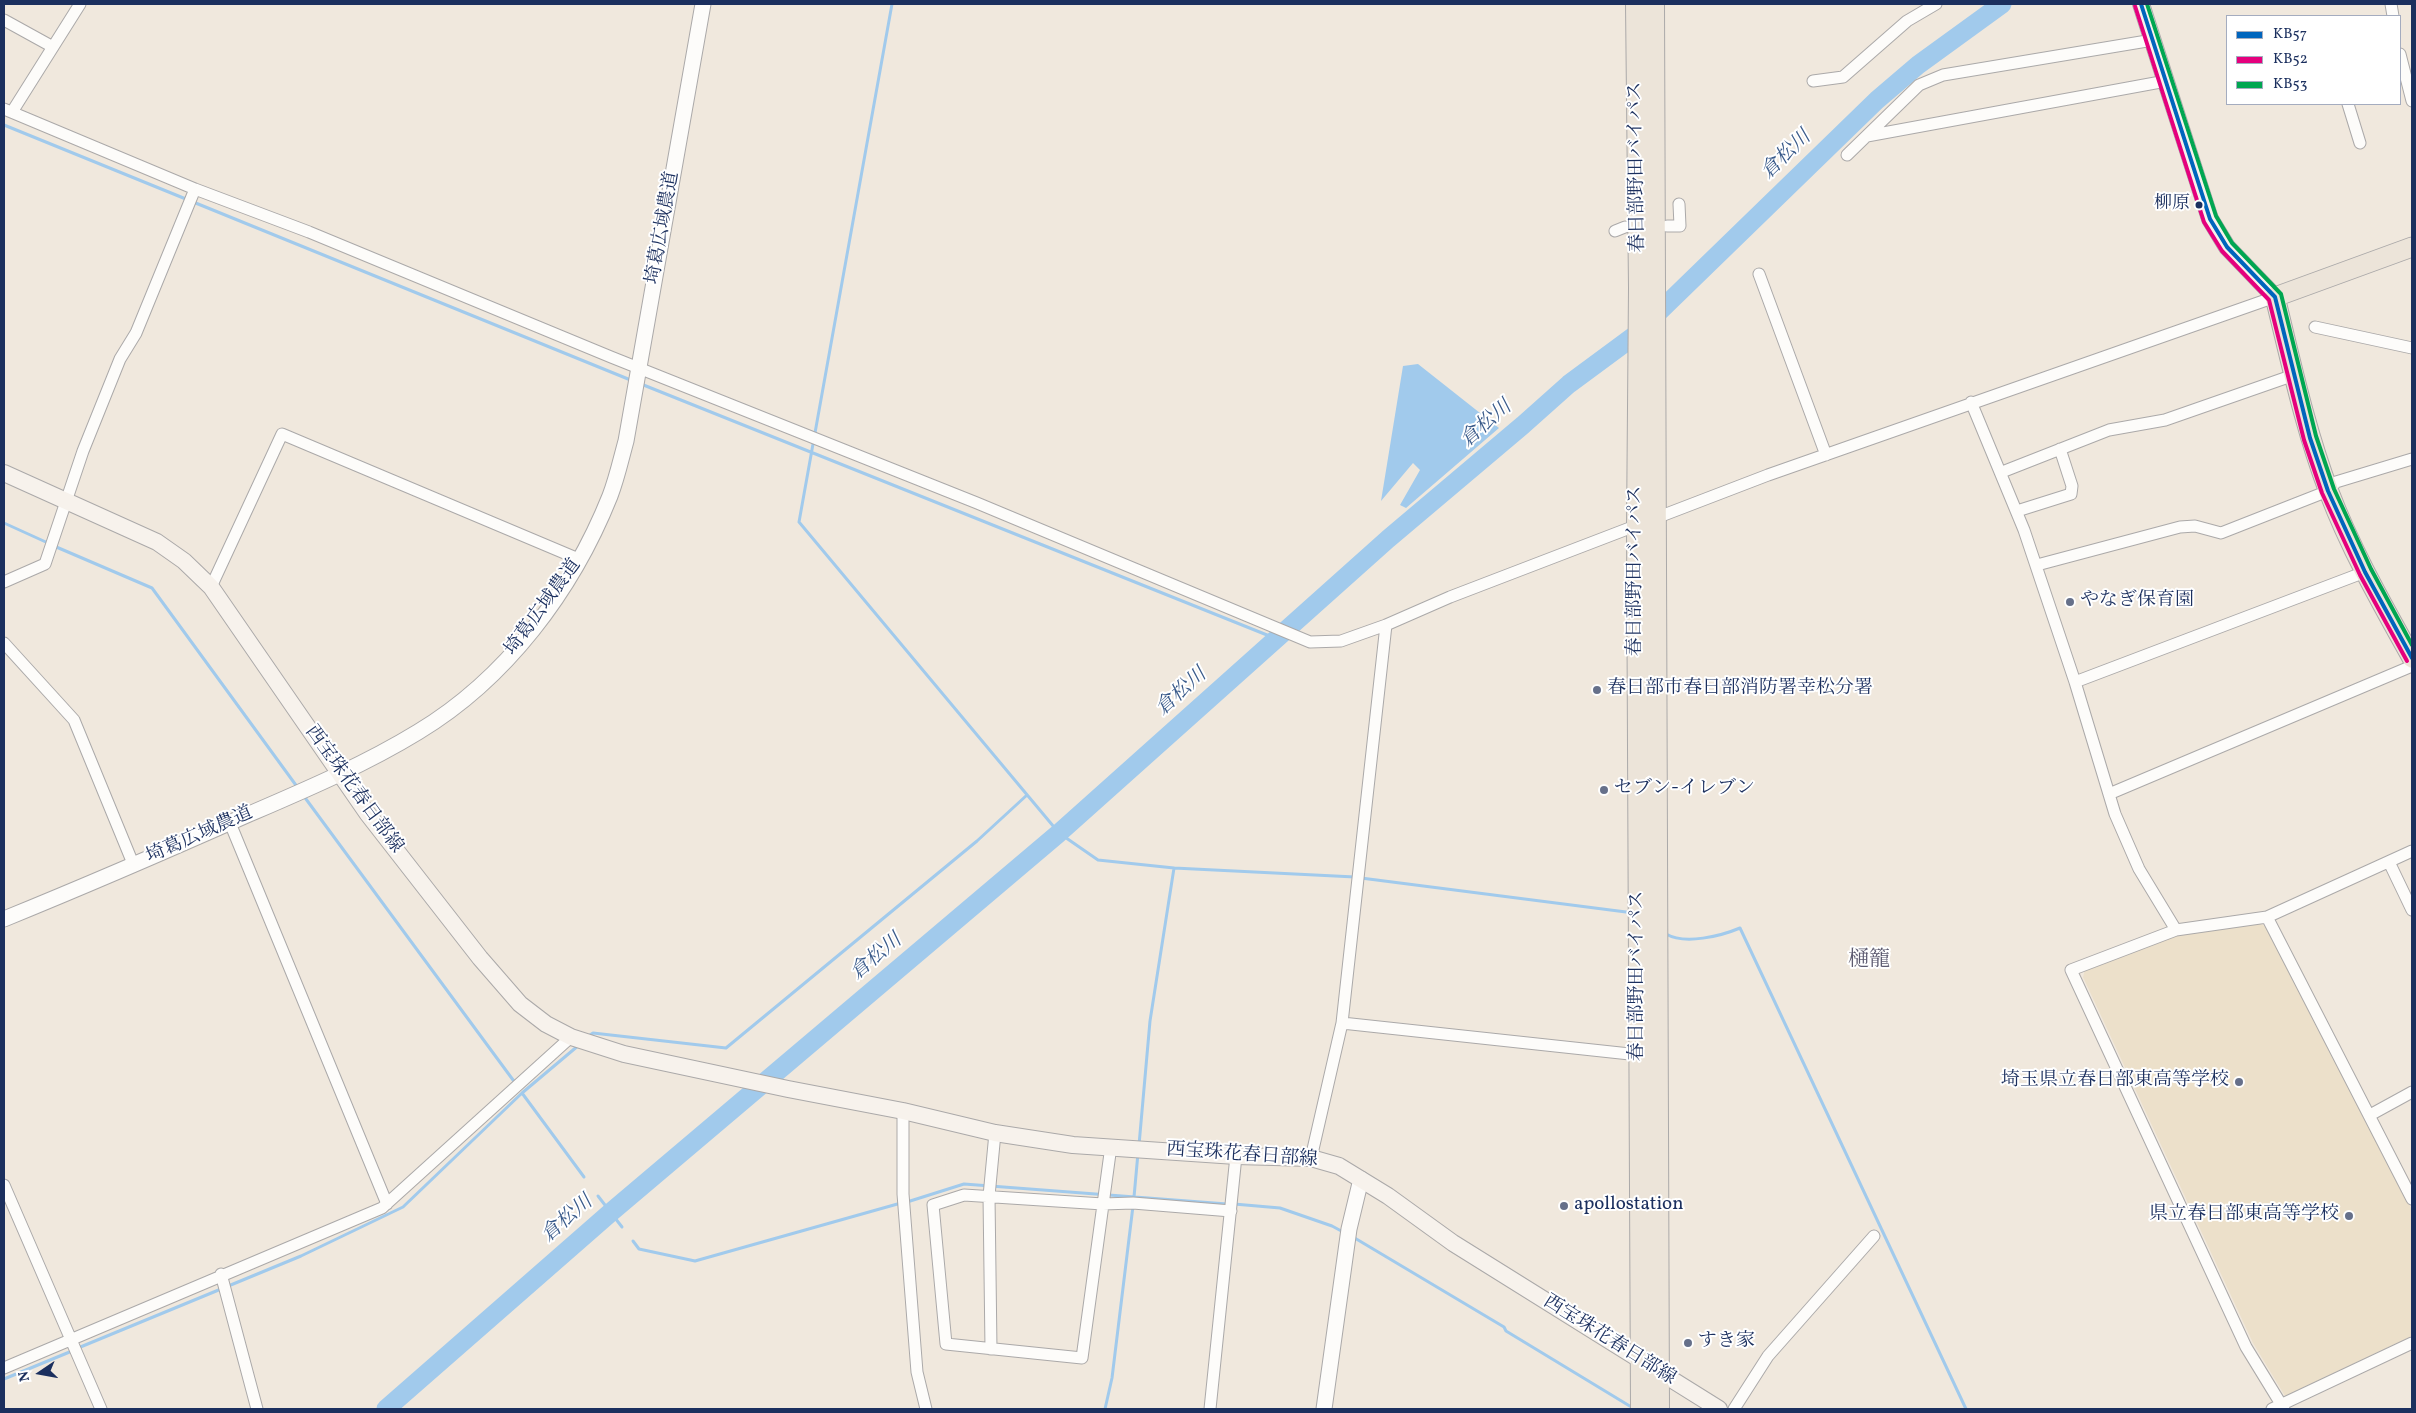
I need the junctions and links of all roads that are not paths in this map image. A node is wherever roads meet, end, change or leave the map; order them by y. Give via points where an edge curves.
1 (80, 4) edge
2 (703, 4) edge
3 (1636, 4) edge
4 (1654, 4) edge
5 (1936, 4) edge
6 (2142, 4) edge
7 (4, 20) edge
8 (2153, 40) junction
9 (53, 47) junction
10 (2401, 56) edge
11 (2408, 72) edge
12 (1813, 81) dead end
13 (2166, 81) junction
14 (2404, 89) edge
15 (2412, 101) edge
16 (2348, 105) edge
17 (8, 111) edge
18 (1867, 136) junction
19 (2360, 143) dead end
20 (1847, 155) dead end
21 (195, 189) junction
22 (1679, 204) dead end
23 (1667, 226) dead end
24 (2412, 247) edge
25 (1759, 274) dead end
26 (2275, 297) junction
27 (2315, 327) dead end
28 (2412, 348) edge
29 (639, 368) junction
30 (2294, 375) junction
31 (1971, 402) junction
32 (2060, 449) junction
33 (1826, 455) junction
34 (2412, 459) edge
35 (2002, 472) junction
36 (4, 473) edge
37 (2328, 491) junction
38 (67, 500) junction
39 (2017, 511) junction
40 (1655, 520) junction
41 (1636, 527) junction
42 (580, 560) junction
43 (2037, 565) junction
44 (2365, 572) junction
45 (4, 582) edge
46 (211, 587) junction
47 (1386, 625) junction
48 (2406, 634) edge
49 (4, 643) edge
50 (2412, 658) edge
51 (2412, 666) edge
52 (2075, 682) junction
53 (339, 774) junction
54 (2108, 794) junction
55 (230, 823) junction
56 (2412, 851) edge
57 (2389, 862) junction
58 (134, 866) junction
59 (2412, 910) edge
60 (2267, 917) junction
61 (4, 919) edge
62 (2176, 930) junction
63 (1342, 1023) junction
64 (571, 1037) junction
65 (1639, 1055) junction
66 (2412, 1092) edge
67 (903, 1111) junction
68 (2370, 1115) junction
69 (995, 1133) junction
70 (1111, 1146) junction
71 (1236, 1156) junction
72 (1311, 1158) junction
73 (1361, 1179) junction
74 (4, 1185) edge
75 (989, 1196) junction
76 (2412, 1198) edge
77 (388, 1204) junction
78 (1103, 1204) junction
79 (1231, 1211) junction
80 (1874, 1236) dead end
81 (222, 1278) junction
82 (71, 1341) junction
83 (2412, 1343) edge
84 (991, 1349) junction
85 (1641, 1361) junction
86 (4, 1368) edge
87 (1659, 1372) junction
88 (2279, 1408) edge
89 (101, 1409) edge
90 (257, 1409) edge
91 (926, 1409) edge
92 (1210, 1409) edge
93 (1324, 1409) edge
94 (1641, 1409) edge
95 (1659, 1409) edge
96 (1720, 1409) edge
97 (1734, 1409) edge

1 - 9 street
2 - 29 street, 埼葛広域農道
3 - 41 highway, 春日部野田バイパス via 1639,288
4 - 40 highway, 春日部野田バイパス
5 - 12 street via 1907,22 1843,77
6 - 8 main road
7 - 9 street
8 - 13 main road
8 - 18 street via 1943,75 1919,85
9 - 17 street
10 - 11 street
11 - 14 street
13 - 18 street
13 - 26 main road via 2214,227 2227,247
14 - 15 street
16 - 19 street
17 - 21 street
18 - 20 street
21 - 29 street via 309,232
21 - 38 street via 136,333 120,358
22 - 23 street via 1680,226
24 - 26 main road
25 - 33 street
26 - 30 main road
26 - 31 street
27 - 28 street
29 - 42 street, 埼葛広域農道 via 626,441 611,494
29 - 47 street via 968,499 1310,642 1341,641
30 - 32 street via 2165,420 2109,430
30 - 37 main road
31 - 33 street
31 - 35 street
32 - 35 street
32 - 39 street via 2072,486 2070,494
33 - 40 street
34 - 37 street via 2336,482
35 - 39 street
36 - 38 main road, 西宝珠花春日部線
37 - 43 street via 2221,533 2195,526 2180,527
37 - 44 main road
38 - 45 street via 45,564
38 - 46 main road, 西宝珠花春日部線 via 157,542 184,561
39 - 43 street
40 - 41 street
40 - 87 highway, 春日部野田バイパス
41 - 47 street via 1450,596
41 - 65 highway, 春日部野田バイパス
42 - 46 street via 282,434
42 - 53 street, 埼葛広域農道 via 515,651 463,700 418,732
43 - 52 street
44 - 48 main road
44 - 52 street
46 - 53 main road, 西宝珠花春日部線
47 - 63 street
48 - 50 main road
49 - 58 street via 74,720
51 - 54 street
52 - 54 street
53 - 55 street, 埼葛広域農道
53 - 64 main road, 西宝珠花春日部線 via 480,958 520,1004 546,1024
54 - 62 street via 2129,850
55 - 58 street, 埼葛広域農道
55 - 77 street
56 - 57 street
57 - 59 street
57 - 60 street
58 - 61 street, 埼葛広域農道
60 - 62 street
60 - 68 street
62 - 88 street via 2070,970 2246,1346
63 - 65 street
63 - 72 street
64 - 67 main road, 西宝珠花春日部線 via 624,1054
64 - 77 street
65 - 85 highway, 春日部野田バイパス
66 - 68 street
67 - 69 main road, 西宝珠花春日部線
67 - 91 street via 903,1204 917,1372
68 - 76 street
69 - 70 main road, 西宝珠花春日部線 via 1073,1145
69 - 75 street
70 - 71 main road, 西宝珠花春日部線
70 - 78 street
71 - 72 main road, 西宝珠花春日部線
71 - 79 street
72 - 73 main road, 西宝珠花春日部線 via 1339,1166
73 - 85 main road, 西宝珠花春日部線 via 1453,1243
73 - 93 street via 1349,1229
74 - 82 street
75 - 78 street
75 - 84 street
75 - 84 street via 964,1194 933,1205 946,1344
77 - 81 street
78 - 79 street via 1133,1203
78 - 84 street via 1082,1358
79 - 92 street
80 - 97 street via 1768,1356
81 - 82 street
81 - 90 street
82 - 86 street
82 - 89 street
83 - 88 street
85 - 87 main road, 西宝珠花春日部線
85 - 94 highway, 春日部野田バイパス
87 - 95 highway, 春日部野田バイパス
87 - 96 main road, 西宝珠花春日部線

